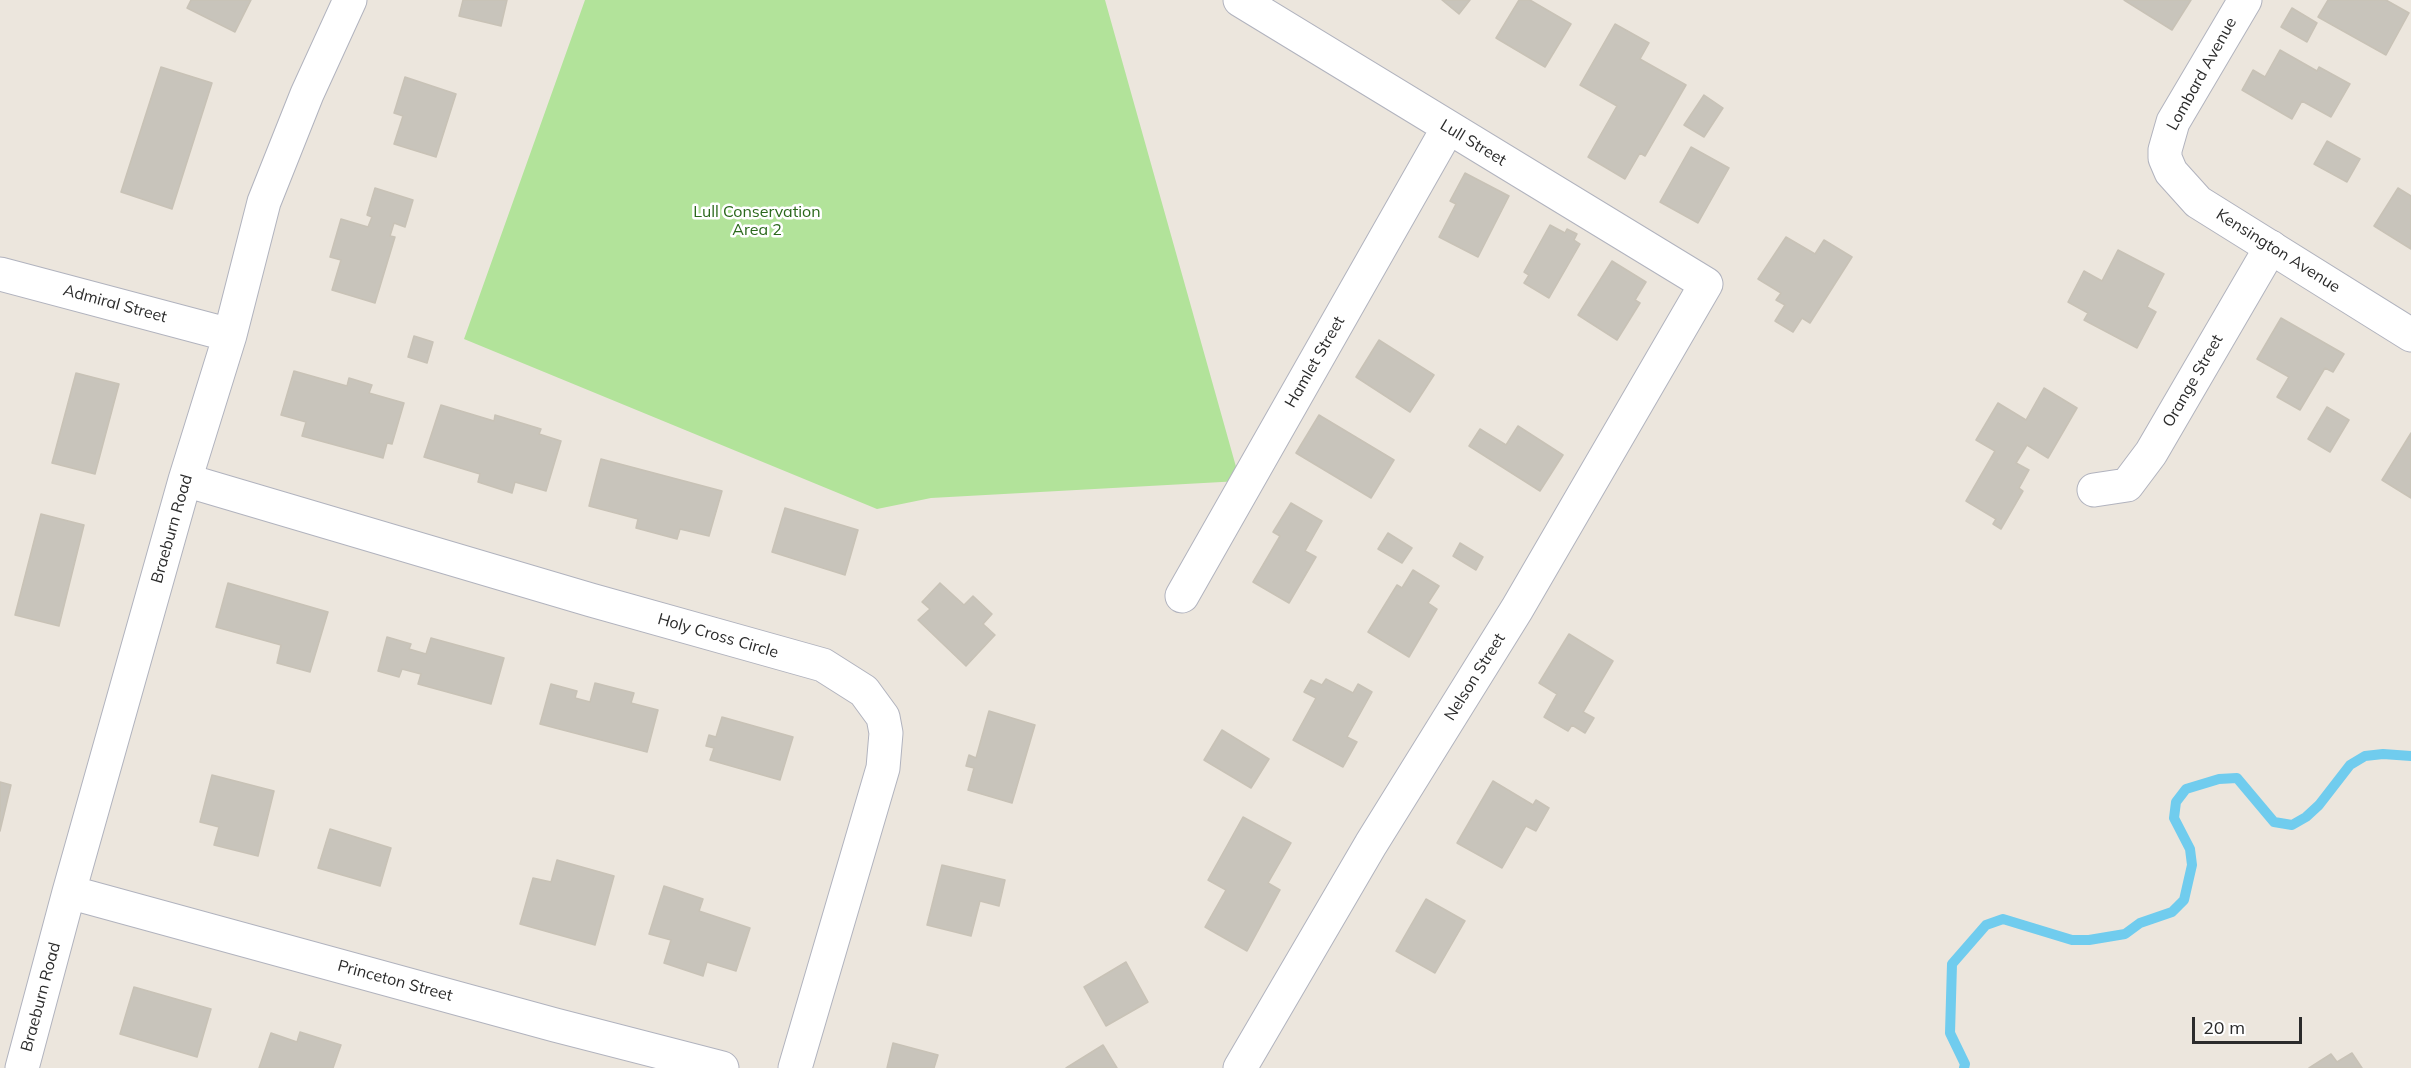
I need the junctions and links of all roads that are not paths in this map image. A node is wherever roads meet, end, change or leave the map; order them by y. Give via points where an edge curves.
1 (350, 0) edge
2 (1240, 0) edge
3 (2245, 0) edge
4 (1448, 128) junction
5 (2165, 150) joint
6 (2271, 247) junction
7 (0, 274) edge
8 (1706, 284) joint
9 (230, 335) junction
10 (2411, 335) edge
11 (185, 480) junction
12 (2094, 490) dead end
13 (1182, 596) dead end
14 (69, 892) junction
15 (22, 1068) edge
16 (722, 1068) edge
17 (795, 1068) edge
18 (1240, 1068) edge

1 - 9 street, Braeburn Road via 267,192
2 - 4 street, Lull Street
3 - 5 street, Lombard Avenue via 2173,122
4 - 8 street, Lull Street
4 - 13 street, Hamlet Street
5 - 6 street, Kensington Avenue via 2171,172 2198,202
6 - 10 street, Kensington Avenue
6 - 12 street, Orange Street via 2151,453 2127,485
7 - 9 street, Admiral Street
8 - 18 street, Nelson Street via 1517,609 1371,844
9 - 11 street, Braeburn Road
11 - 14 street, Braeburn Road
11 - 17 street, Holy Cross Circle via 823,665 864,691 884,717 883,768
14 - 15 street, Braeburn Road
14 - 16 street, Princeton Street

